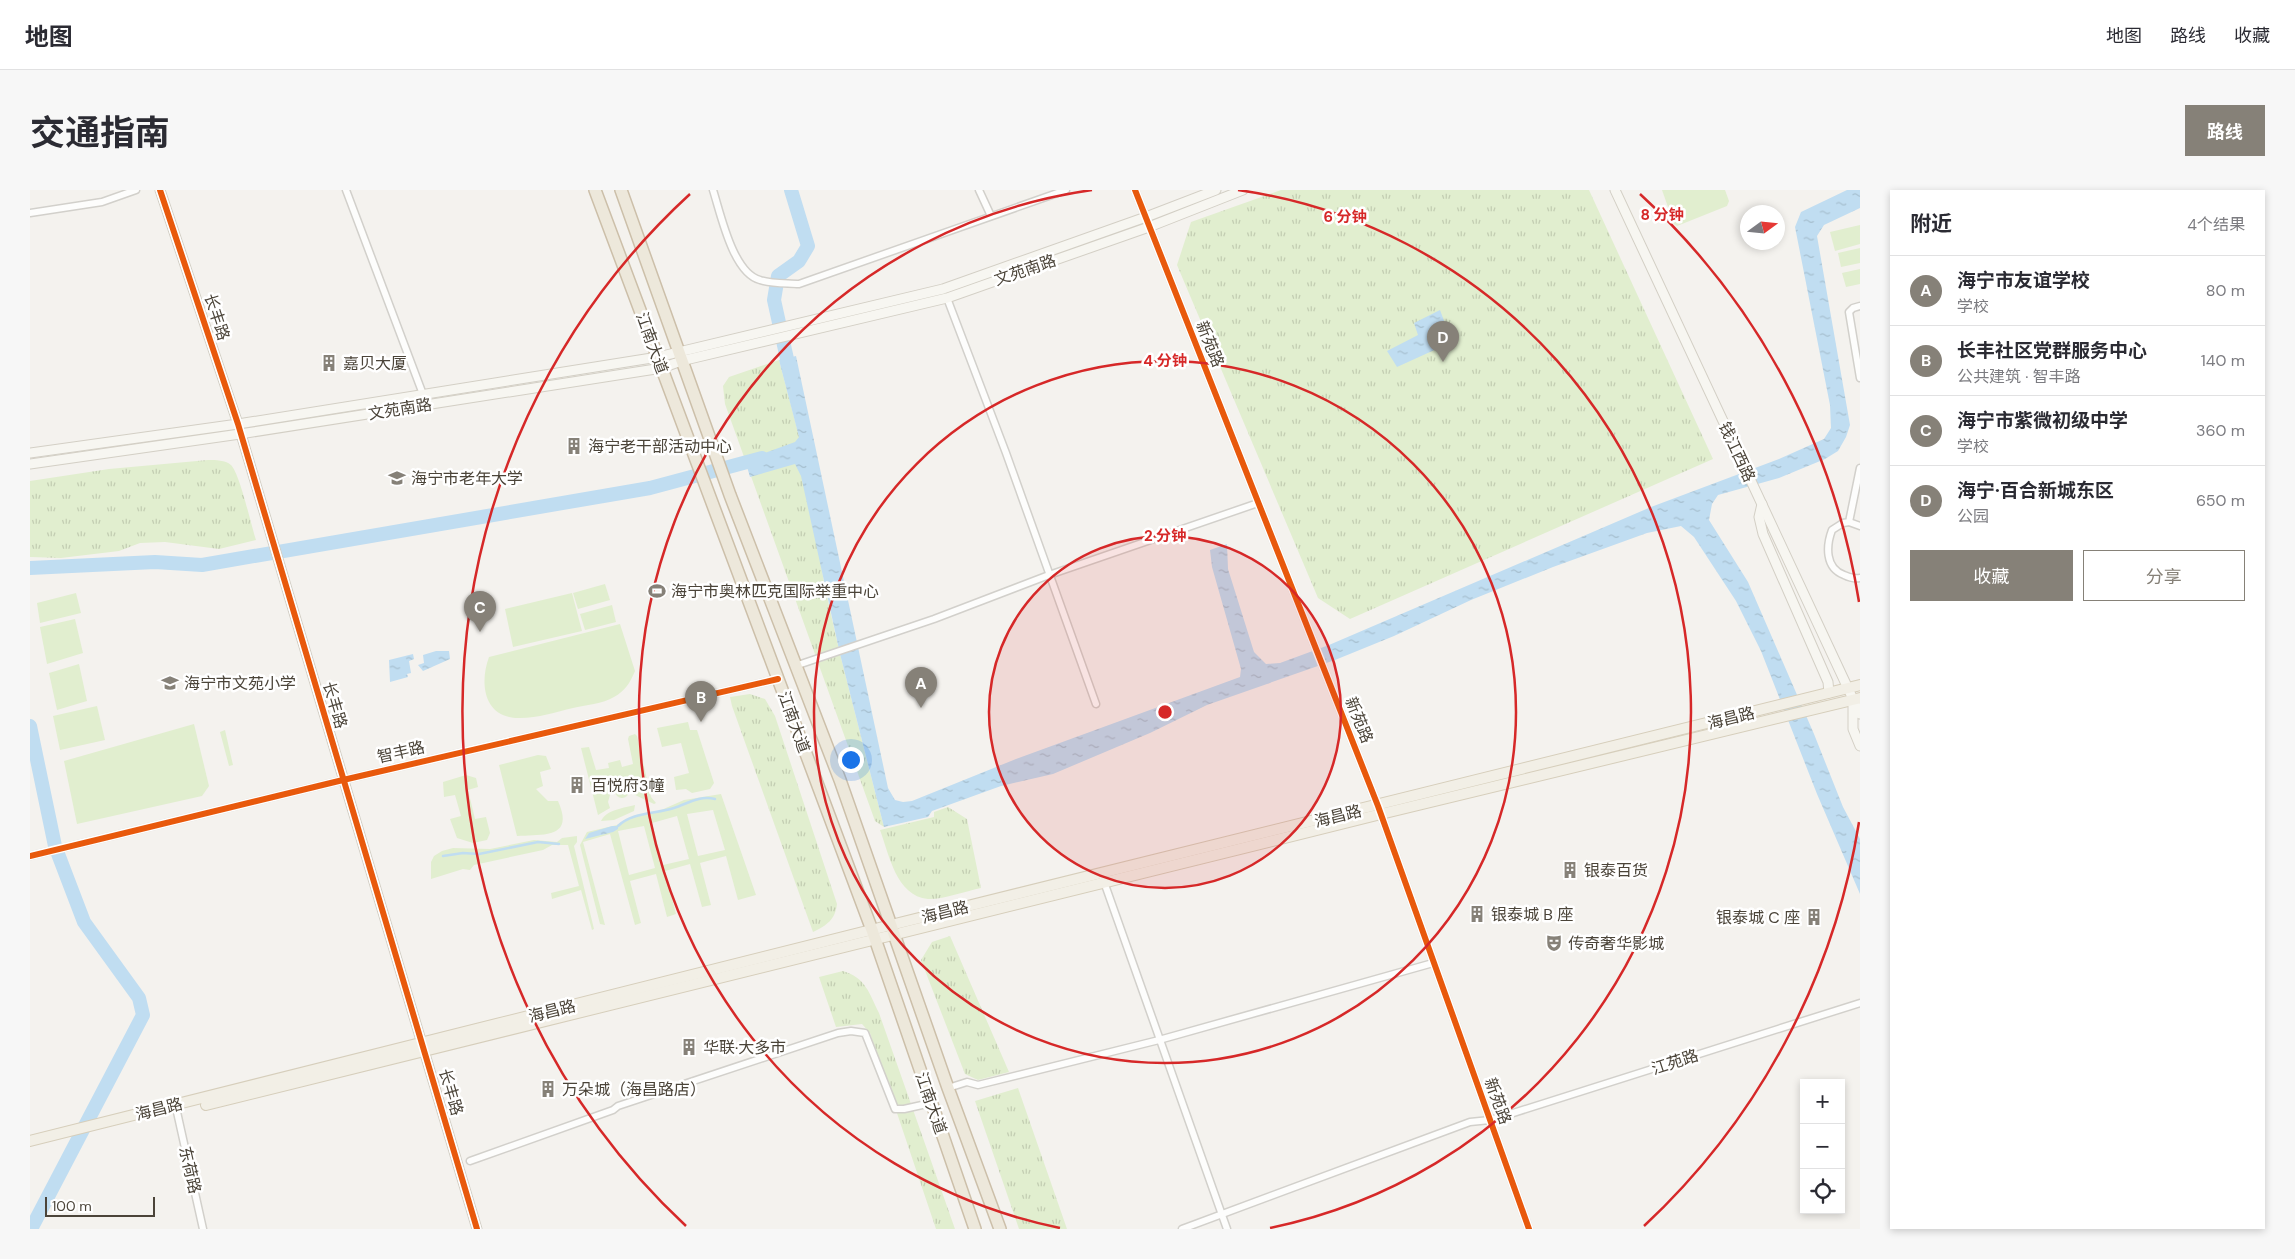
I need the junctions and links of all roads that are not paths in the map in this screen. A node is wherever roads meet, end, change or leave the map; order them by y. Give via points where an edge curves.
1 (136, 190) edge
2 (160, 190) edge
3 (346, 190) edge
4 (595, 190) edge
5 (620, 190) edge
6 (713, 190) edge
7 (979, 190) edge
8 (1066, 190) edge
9 (1136, 190) edge
10 (1216, 190) edge
11 (1243, 190) edge
12 (1615, 190) edge
13 (30, 213) edge
14 (991, 216) junction
15 (1146, 218) junction
16 (1149, 227) junction
17 (947, 298) junction
18 (1860, 306) edge
19 (679, 357) junction
20 (660, 363) junction
21 (1860, 378) edge
22 (422, 394) junction
23 (427, 405) junction
24 (238, 424) junction
25 (240, 434) junction
26 (30, 453) edge
27 (30, 464) edge
28 (1860, 468) edge
29 (1258, 503) junction
30 (1762, 504) junction
31 (1850, 522) junction
32 (1860, 526) edge
33 (1049, 575) junction
34 (1860, 578) edge
35 (795, 666) junction
36 (778, 679) junction
37 (1860, 686) edge
38 (1848, 689) junction
39 (1829, 693) junction
40 (1857, 699) edge
41 (1096, 704) dead end
42 (1860, 714) edge
43 (1860, 746) edge
44 (343, 780) junction
45 (1380, 810) junction
46 (31, 856) edge
47 (1103, 879) junction
48 (893, 930) junction
49 (873, 935) junction
50 (1433, 963) junction
51 (1860, 1003) edge
52 (1159, 1040) junction
53 (424, 1048) junction
54 (948, 1088) junction
55 (931, 1103) junction
56 (177, 1112) junction
57 (1490, 1120) junction
58 (108, 1125) junction
59 (55, 1138) junction
60 (30, 1141) edge
61 (30, 1148) edge
62 (470, 1161) dead end
63 (1222, 1214) junction
64 (203, 1229) edge
65 (477, 1229) edge
66 (975, 1229) edge
67 (1000, 1229) edge
68 (1182, 1229) edge
69 (1228, 1229) edge
70 (1529, 1229) edge

1 - 13 street via 102,202
2 - 24 main road, 长丰路
3 - 22 street
4 - 20 highway, 江南大道
5 - 19 highway, 江南大道
6 - 14 street via 730,242 744,271 761,280 793,284
7 - 14 street
8 - 14 street
9 - 15 street, 新苑路
10 - 15 main road, 文苑南路
11 - 16 main road, 文苑南路
12 - 30 main road, 钱江西路
15 - 16 street, 新苑路
15 - 19 main road, 文苑南路 via 943,289 765,331
16 - 17 main road, 文苑南路
16 - 29 street, 新苑路
17 - 19 main road, 文苑南路 via 767,342
17 - 33 street
18 - 21 street via 1849,312
19 - 20 main road, 文苑南路
19 - 35 highway, 江南大道
20 - 22 main road, 文苑南路
20 - 23 main road, 文苑南路
20 - 36 highway, 江南大道
22 - 23 street
22 - 24 main road, 文苑南路
23 - 25 main road, 文苑南路
24 - 25 main road, 长丰路
24 - 26 main road, 文苑南路
25 - 27 main road, 文苑南路
25 - 44 main road, 长丰路
28 - 31 street
29 - 33 street
29 - 45 street, 新苑路
30 - 38 main road, 钱江西路
30 - 39 main road via 1758,517 1763,534 1828,682
31 - 32 street
31 - 34 street via 1832,530 1828,551 1838,573
33 - 35 street via 934,619
33 - 41 street
35 - 48 highway, 江南大道 via 840,780
36 - 44 street, 智丰路
36 - 49 highway, 江南大道
37 - 38 main road, 海昌路
38 - 39 main road, 海昌路
38 - 40 main road, 钱江西路
39 - 45 main road, 海昌路
40 - 42 main road, 钱江西路
40 - 43 main road via 1853,729
40 - 45 main road, 海昌路
44 - 46 street, 智丰路
44 - 53 main road, 长丰路
45 - 47 main road, 海昌路
45 - 50 street, 新苑路
47 - 48 main road, 海昌路
47 - 52 street
48 - 49 main road, 海昌路
48 - 54 highway, 江南大道
49 - 53 main road, 海昌路
49 - 55 highway, 江南大道
50 - 52 street
50 - 57 street, 新苑路
51 - 57 street, 江苑路
52 - 54 street via 978,1085 968,1082
52 - 63 street
53 - 56 main road, 海昌路
53 - 58 main road, 海昌路
53 - 65 main road, 长丰路
54 - 67 highway, 江南大道
55 - 62 street via 895,1109 865,1033 838,1032 618,1106
55 - 66 highway, 江南大道
56 - 58 main road, 海昌路
56 - 64 street, 东荷路
57 - 63 street, 江苑路 via 1470,1122
57 - 70 street, 新苑路
58 - 59 main road, 海昌路
59 - 60 main road, 海昌路
59 - 61 main road, 海昌路
63 - 68 street, 江苑路
63 - 69 street

